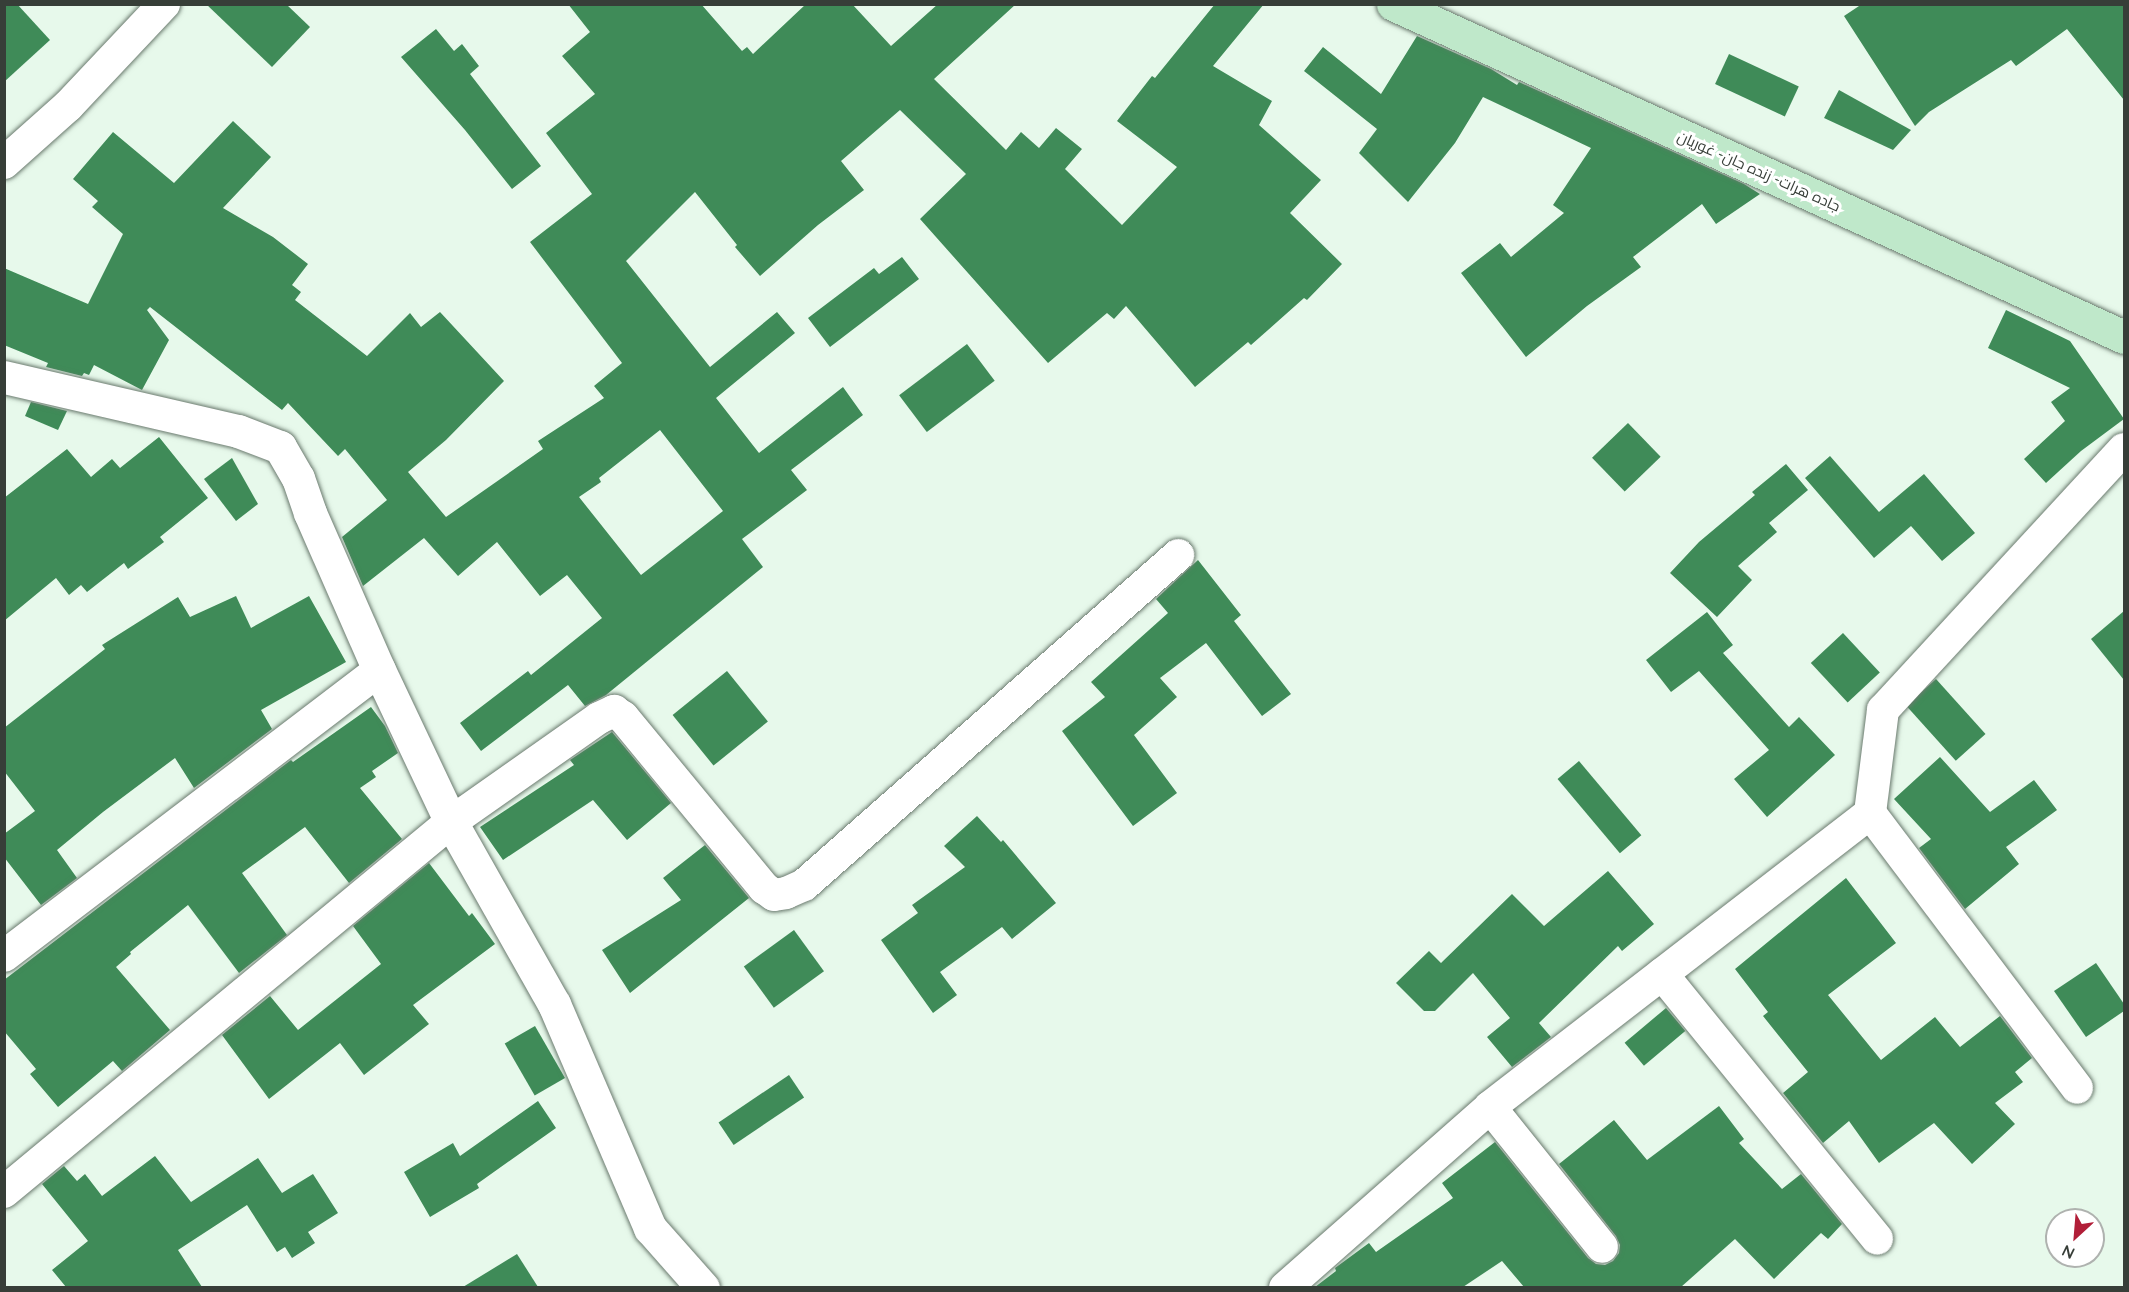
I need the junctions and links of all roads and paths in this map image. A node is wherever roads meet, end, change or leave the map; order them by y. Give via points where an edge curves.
1 (164, 4) edge
2 (1394, 4) edge
3 (4, 162) edge
4 (2124, 338) edge
5 (4, 377) edge
6 (2124, 449) edge
7 (1178, 555) dead end
8 (379, 670) junction
9 (1870, 813) junction
10 (451, 822) junction
11 (4, 956) edge
12 (1662, 974) junction
13 (2077, 1088) dead end
14 (1490, 1107) junction
15 (4, 1192) edge
16 (1877, 1239) dead end
17 (1602, 1247) dead end
18 (703, 1287) edge
19 (1285, 1287) edge

1 - 3 street via 68,106
2 - 4 main road, جاده هرات- زنده جان- غوریان
5 - 8 street via 238,431 280,447 298,478
6 - 9 street via 1883,710
7 - 10 street via 804,885 786,893 774,895 764,888 636,729 614,711
8 - 10 street
8 - 11 street
9 - 12 street
9 - 13 street
10 - 15 street
10 - 18 street via 554,1004 650,1228
12 - 14 street
12 - 16 street
14 - 17 street
14 - 19 street

